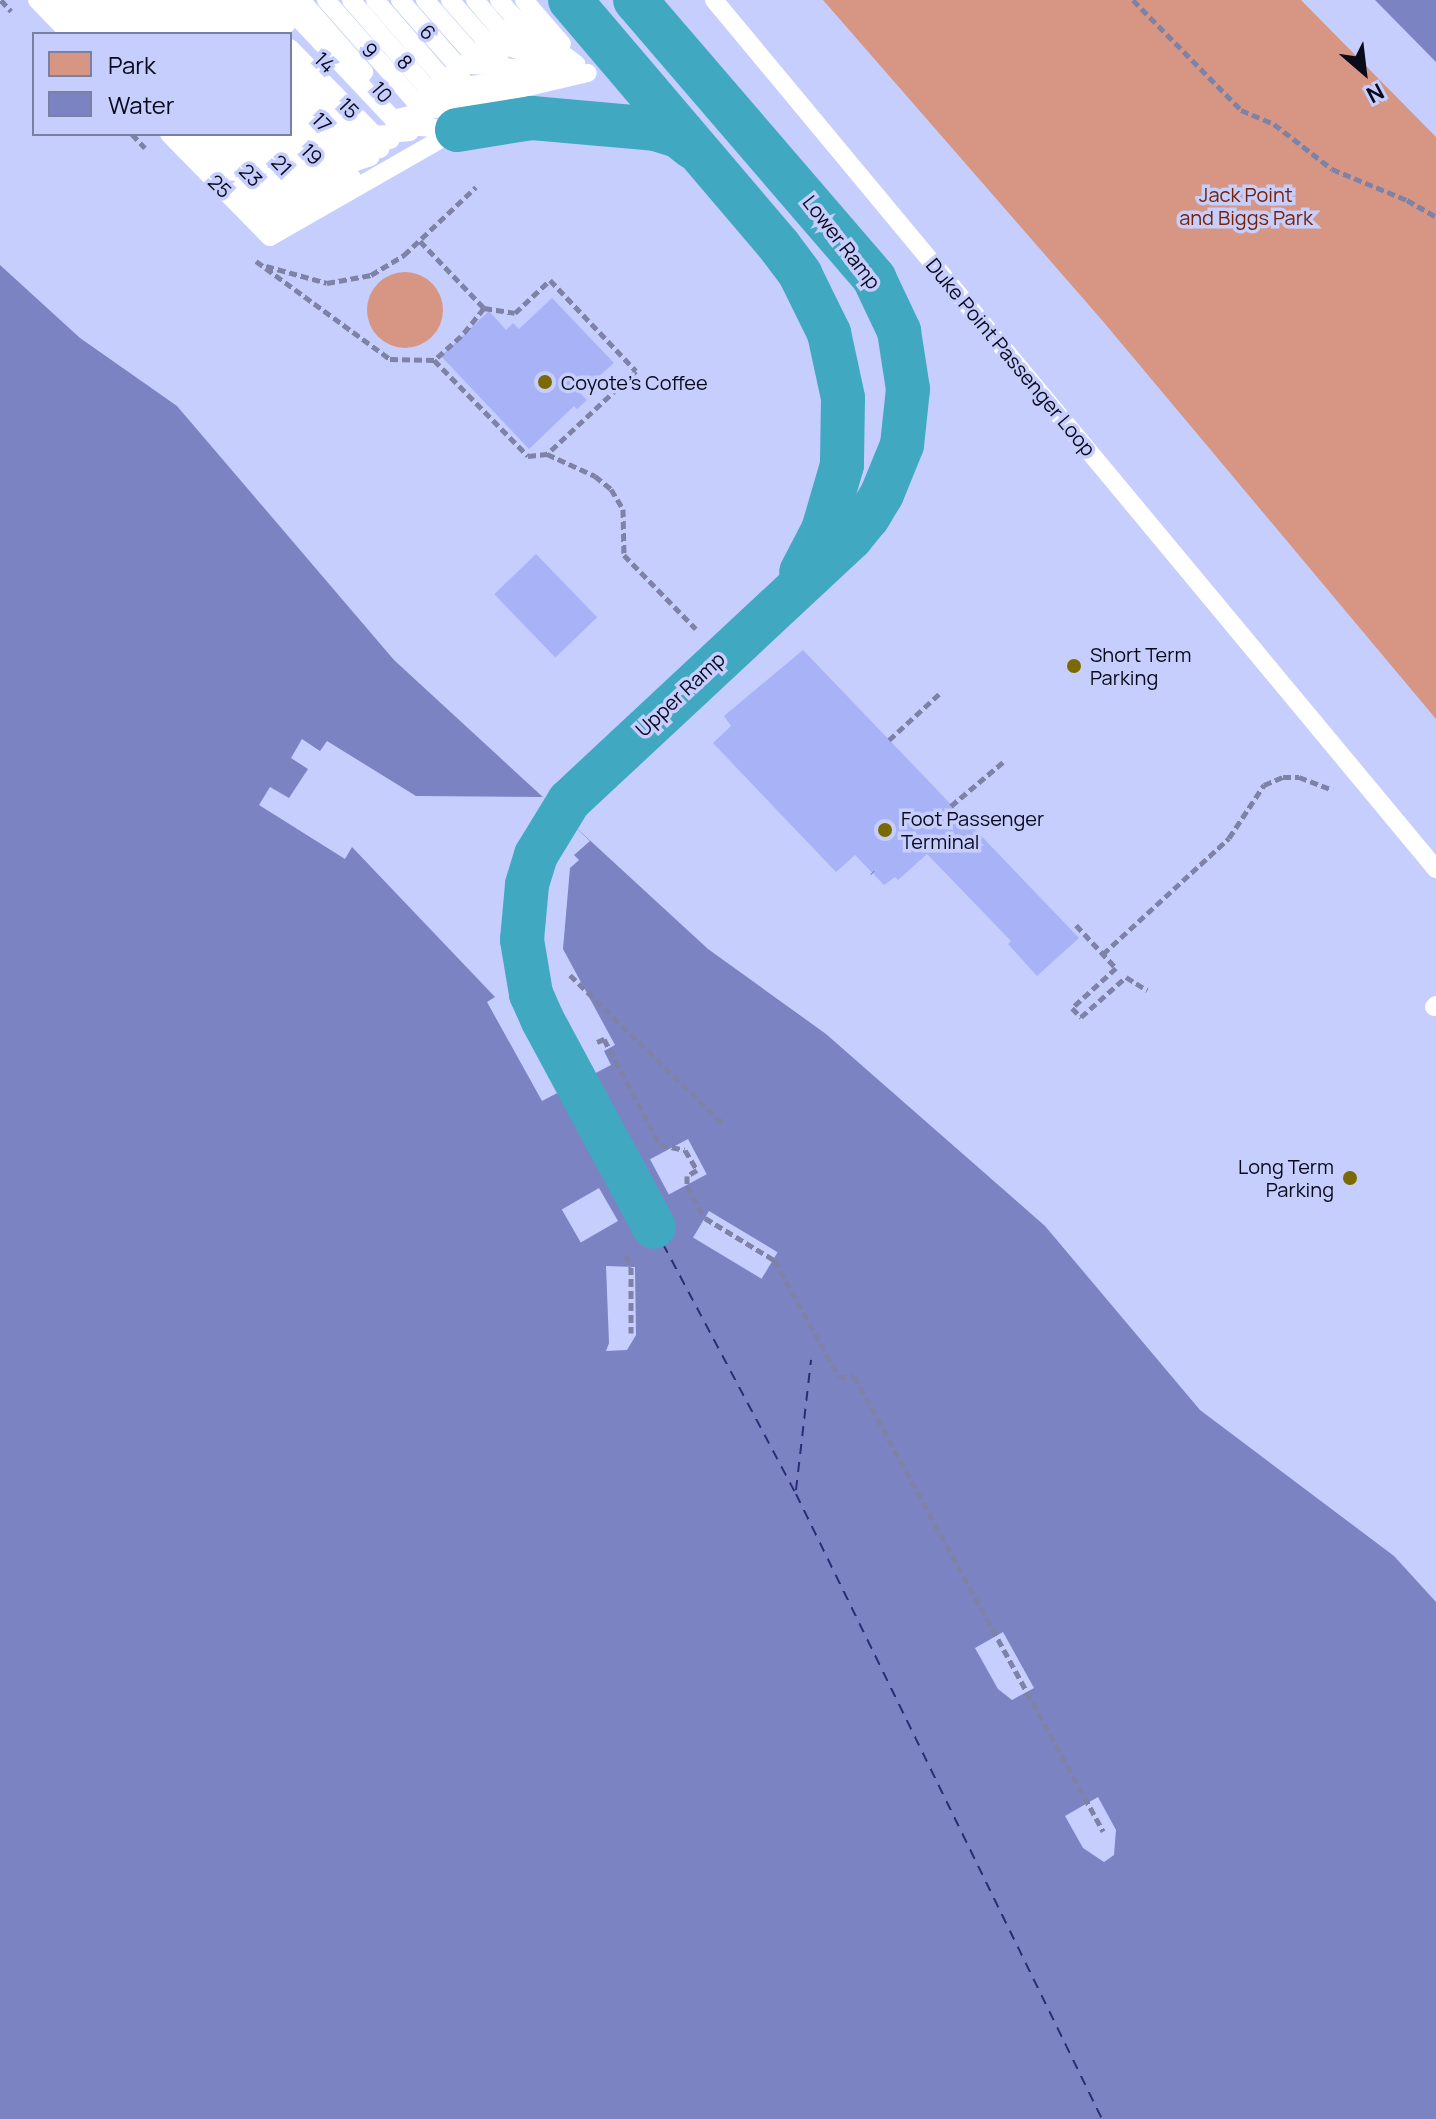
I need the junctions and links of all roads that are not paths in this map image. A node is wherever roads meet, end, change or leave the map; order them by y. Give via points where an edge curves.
1 (37, 0) edge
2 (58, 0) edge
3 (79, 0) edge
4 (99, 0) edge
5 (120, 0) edge
6 (140, 0) edge
7 (161, 0) edge
8 (181, 0) edge
9 (202, 0) edge
10 (223, 0) edge
11 (243, 0) edge
12 (264, 0) edge
13 (281, 0) edge
14 (301, 0) edge
15 (326, 0) edge
16 (351, 0) edge
17 (375, 0) edge
18 (400, 0) edge
19 (425, 0) edge
20 (450, 0) edge
21 (475, 0) edge
22 (499, 0) edge
23 (570, 0) edge
24 (635, 0) edge
25 (714, 0) edge
26 (68, 32) edge
27 (89, 32) edge
28 (110, 32) edge
29 (131, 32) edge
30 (151, 32) edge
31 (172, 32) edge
32 (192, 32) edge
33 (213, 32) edge
34 (233, 32) edge
35 (254, 32) edge
36 (275, 32) edge
37 (292, 49) edge
38 (292, 69) edge
39 (609, 72) junction
40 (292, 91) edge
41 (725, 101) junction
42 (292, 111) edge
43 (395, 119) edge
44 (292, 126) edge
45 (292, 127) edge
46 (292, 127) edge
47 (292, 128) edge
48 (292, 130) edge
49 (457, 130) junction
50 (292, 131) edge
51 (292, 132) edge
52 (704, 160) junction
53 (1436, 869) edge
54 (654, 1227) joint

1 - 26 lane
2 - 27 lane
3 - 28 lane
4 - 29 lane
5 - 30 lane
6 - 31 lane
7 - 32 lane
8 - 33 lane
9 - 34 lane
10 - 35 lane
11 - 36 lane
12 - 43 lane, 14
13 - 39 lane via 393,119
14 - 43 lane, 10
15 - 43 lane, 9
16 - 43 lane, 8
17 - 43 lane
18 - 43 lane, 6
19 - 43 lane
20 - 43 lane
21 - 43 lane
22 - 43 lane
23 - 39 highway, Upper Ramp
24 - 41 highway, Lower Ramp
25 - 53 lane, Duke Point Passenger Loop
37 - 43 lane, 15
38 - 43 lane
39 - 41 highway via 671,74
39 - 43 lane
39 - 43 lane
39 - 43 lane
39 - 43 lane
39 - 43 lane
39 - 52 highway, Upper Ramp
40 - 43 lane, 17
41 - 54 highway, Lower Ramp via 874,278 906,359 907,418 882,494 851,538 569,801 536,855 527,885 522,940 531,994
42 - 43 lane
43 - 44 lane, 25
43 - 45 lane
43 - 46 lane, 23
43 - 47 lane
43 - 48 lane, 21
43 - 49 lane
43 - 49 lane
43 - 49 lane
43 - 49 lane
43 - 49 lane
43 - 50 lane
43 - 51 lane, 19
49 - 52 highway via 532,118 638,127 678,136
52 - 54 highway, Upper Ramp via 800,274 839,365 845,432 835,499 790,589 591,777 549,825 534,854 520,912 527,983 541,1019

